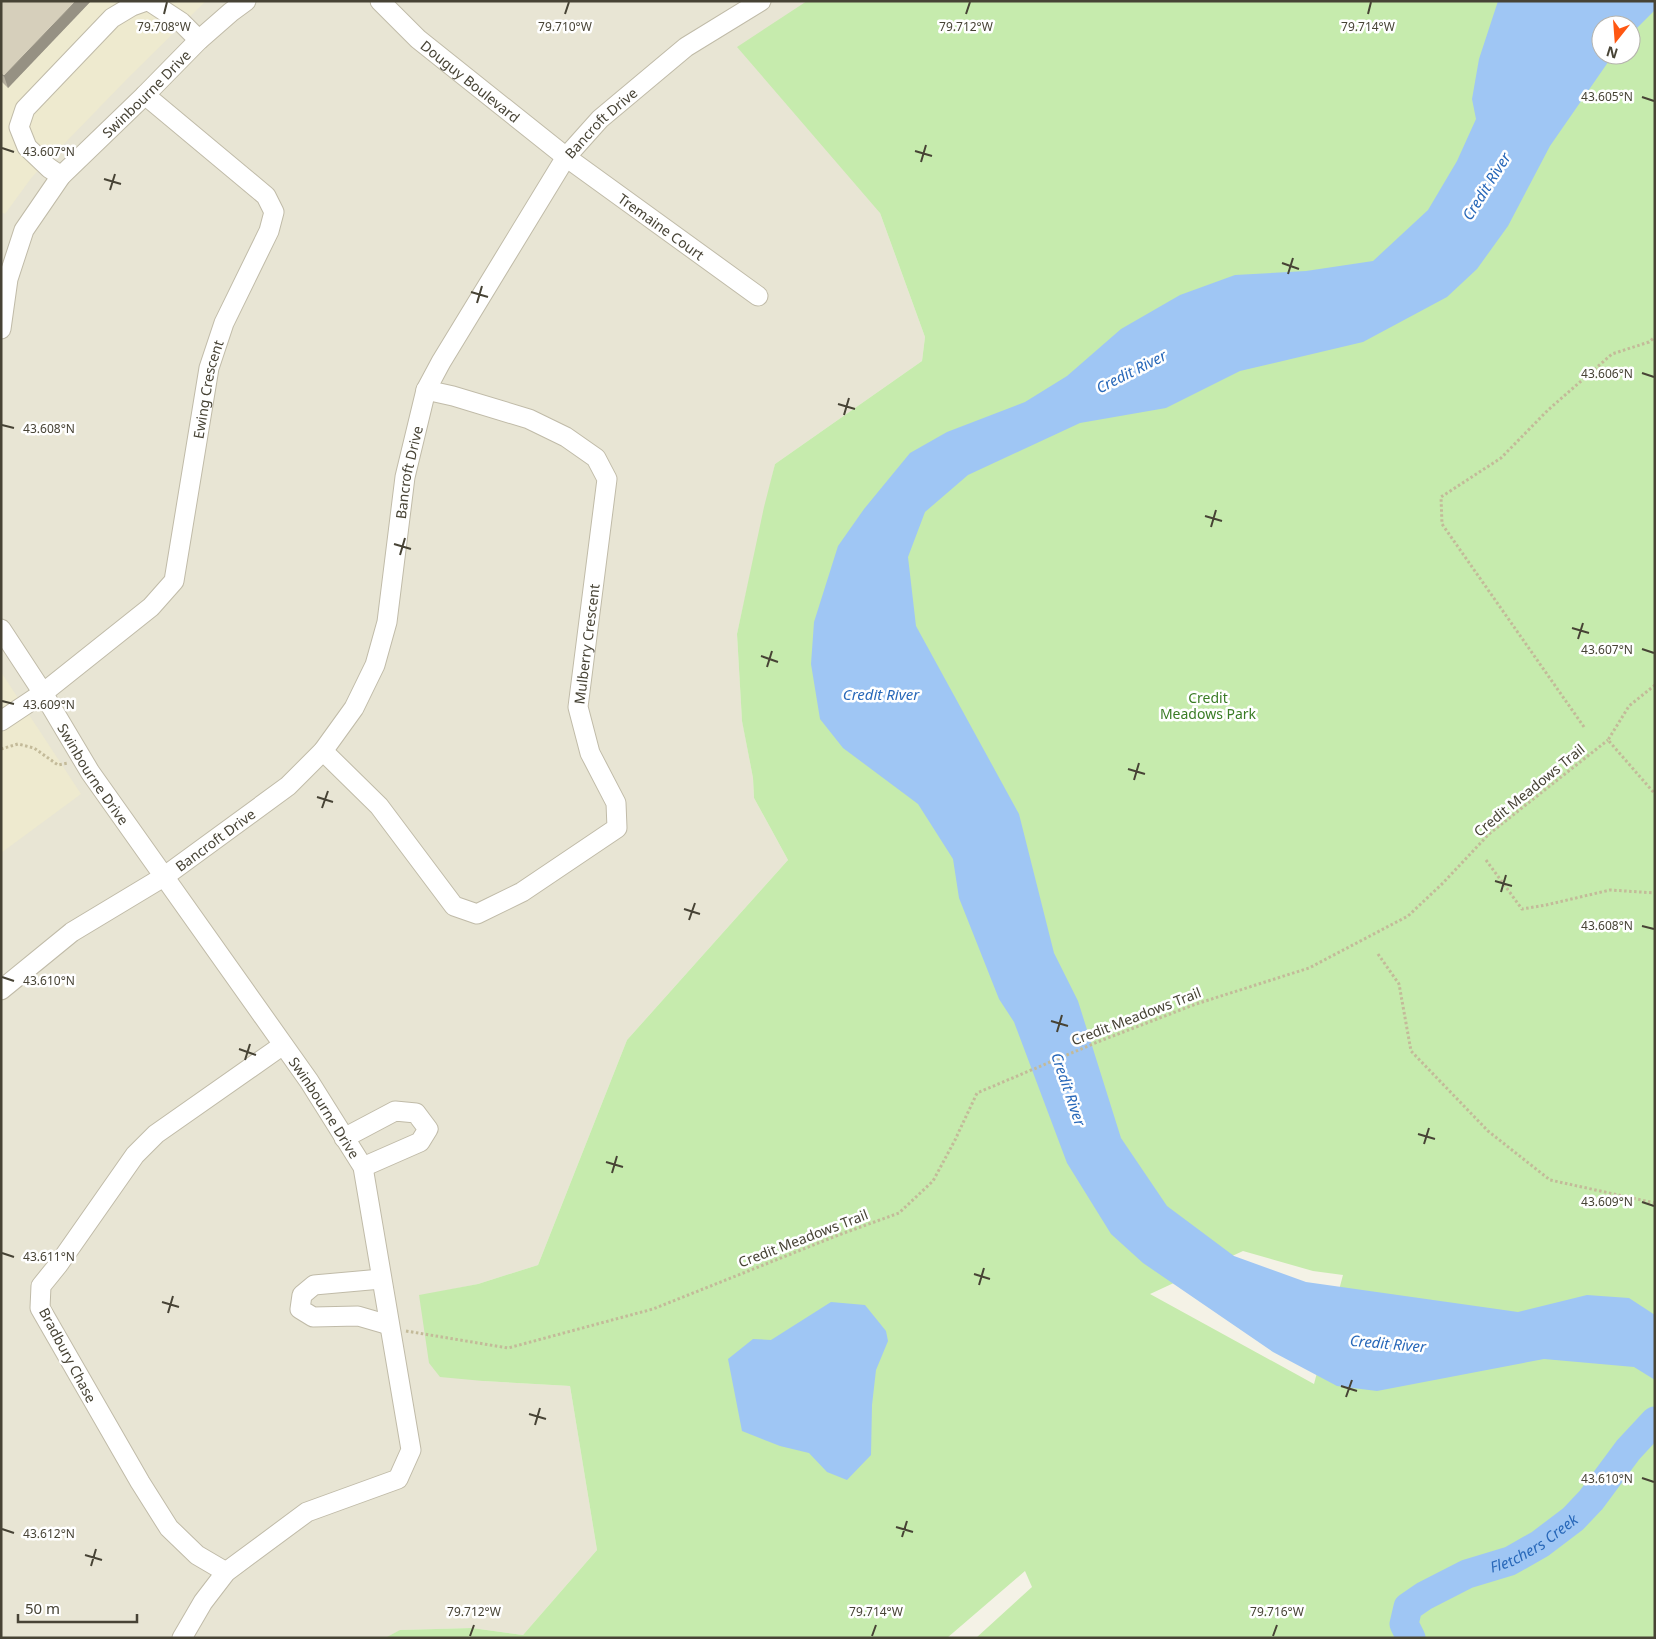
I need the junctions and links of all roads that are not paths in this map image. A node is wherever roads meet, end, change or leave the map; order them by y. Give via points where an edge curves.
1 (147, 1) edge
2 (246, 1) edge
3 (761, 1) edge
4 (387, 4) edge
5 (199, 40) junction
6 (146, 95) junction
7 (566, 157) junction
8 (61, 176) junction
9 (758, 296) dead end
10 (1, 328) edge
11 (426, 390) junction
12 (1, 630) edge
13 (43, 693) junction
14 (1, 721) edge
15 (323, 751) junction
16 (165, 876) junction
17 (1, 990) edge
18 (283, 1045) junction
19 (344, 1138) junction
20 (363, 1167) junction
21 (381, 1279) junction
22 (389, 1325) junction
23 (226, 1572) junction
24 (182, 1638) edge

1 - 5 street via 181,22
1 - 8 street via 112,18 25,109 19,127 27,147
2 - 5 street, Swinbourne Drive
3 - 7 street, Bancroft Drive via 686,47 600,119
4 - 7 street, Douguy Boulevard via 418,39
5 - 6 street, Swinbourne Drive
6 - 8 street, Swinbourne Drive
6 - 13 street, Ewing Crescent via 266,196 274,212 269,231 224,322 209,368 174,581 150,607
7 - 9 street, Tremaine Court
7 - 11 street, Bancroft Drive
8 - 10 street, Swinbourne Drive via 24,230 8,279
11 - 15 street, Bancroft Drive via 405,477 387,622 378,657 354,708
11 - 15 street, Mulberry Crescent via 529,420 566,437 596,458 607,479 578,707 590,753 616,802 617,828 522,892 477,914 454,906 379,806
12 - 13 street, Swinbourne Drive
13 - 14 street
13 - 16 street, Swinbourne Drive via 83,761
15 - 16 street, Bancroft Drive via 288,786
16 - 17 street, Bancroft Drive via 72,932
16 - 18 street, Swinbourne Drive
18 - 19 street, Swinbourne Drive
18 - 23 street, Bradbury Chase via 156,1134 134,1155 41,1286 40,1308 154,1505 169,1528 196,1555
19 - 20 street, Swinbourne Drive
19 - 20 street via 395,1111 416,1113 428,1129 420,1142
20 - 21 street, Swinbourne Drive
21 - 22 street, Swinbourne Drive
21 - 22 street via 314,1285 302,1295 300,1309 313,1317 358,1316
22 - 23 street, Swinbourne Drive via 411,1450 398,1479 307,1512
23 - 24 street, Swinbourne Drive

